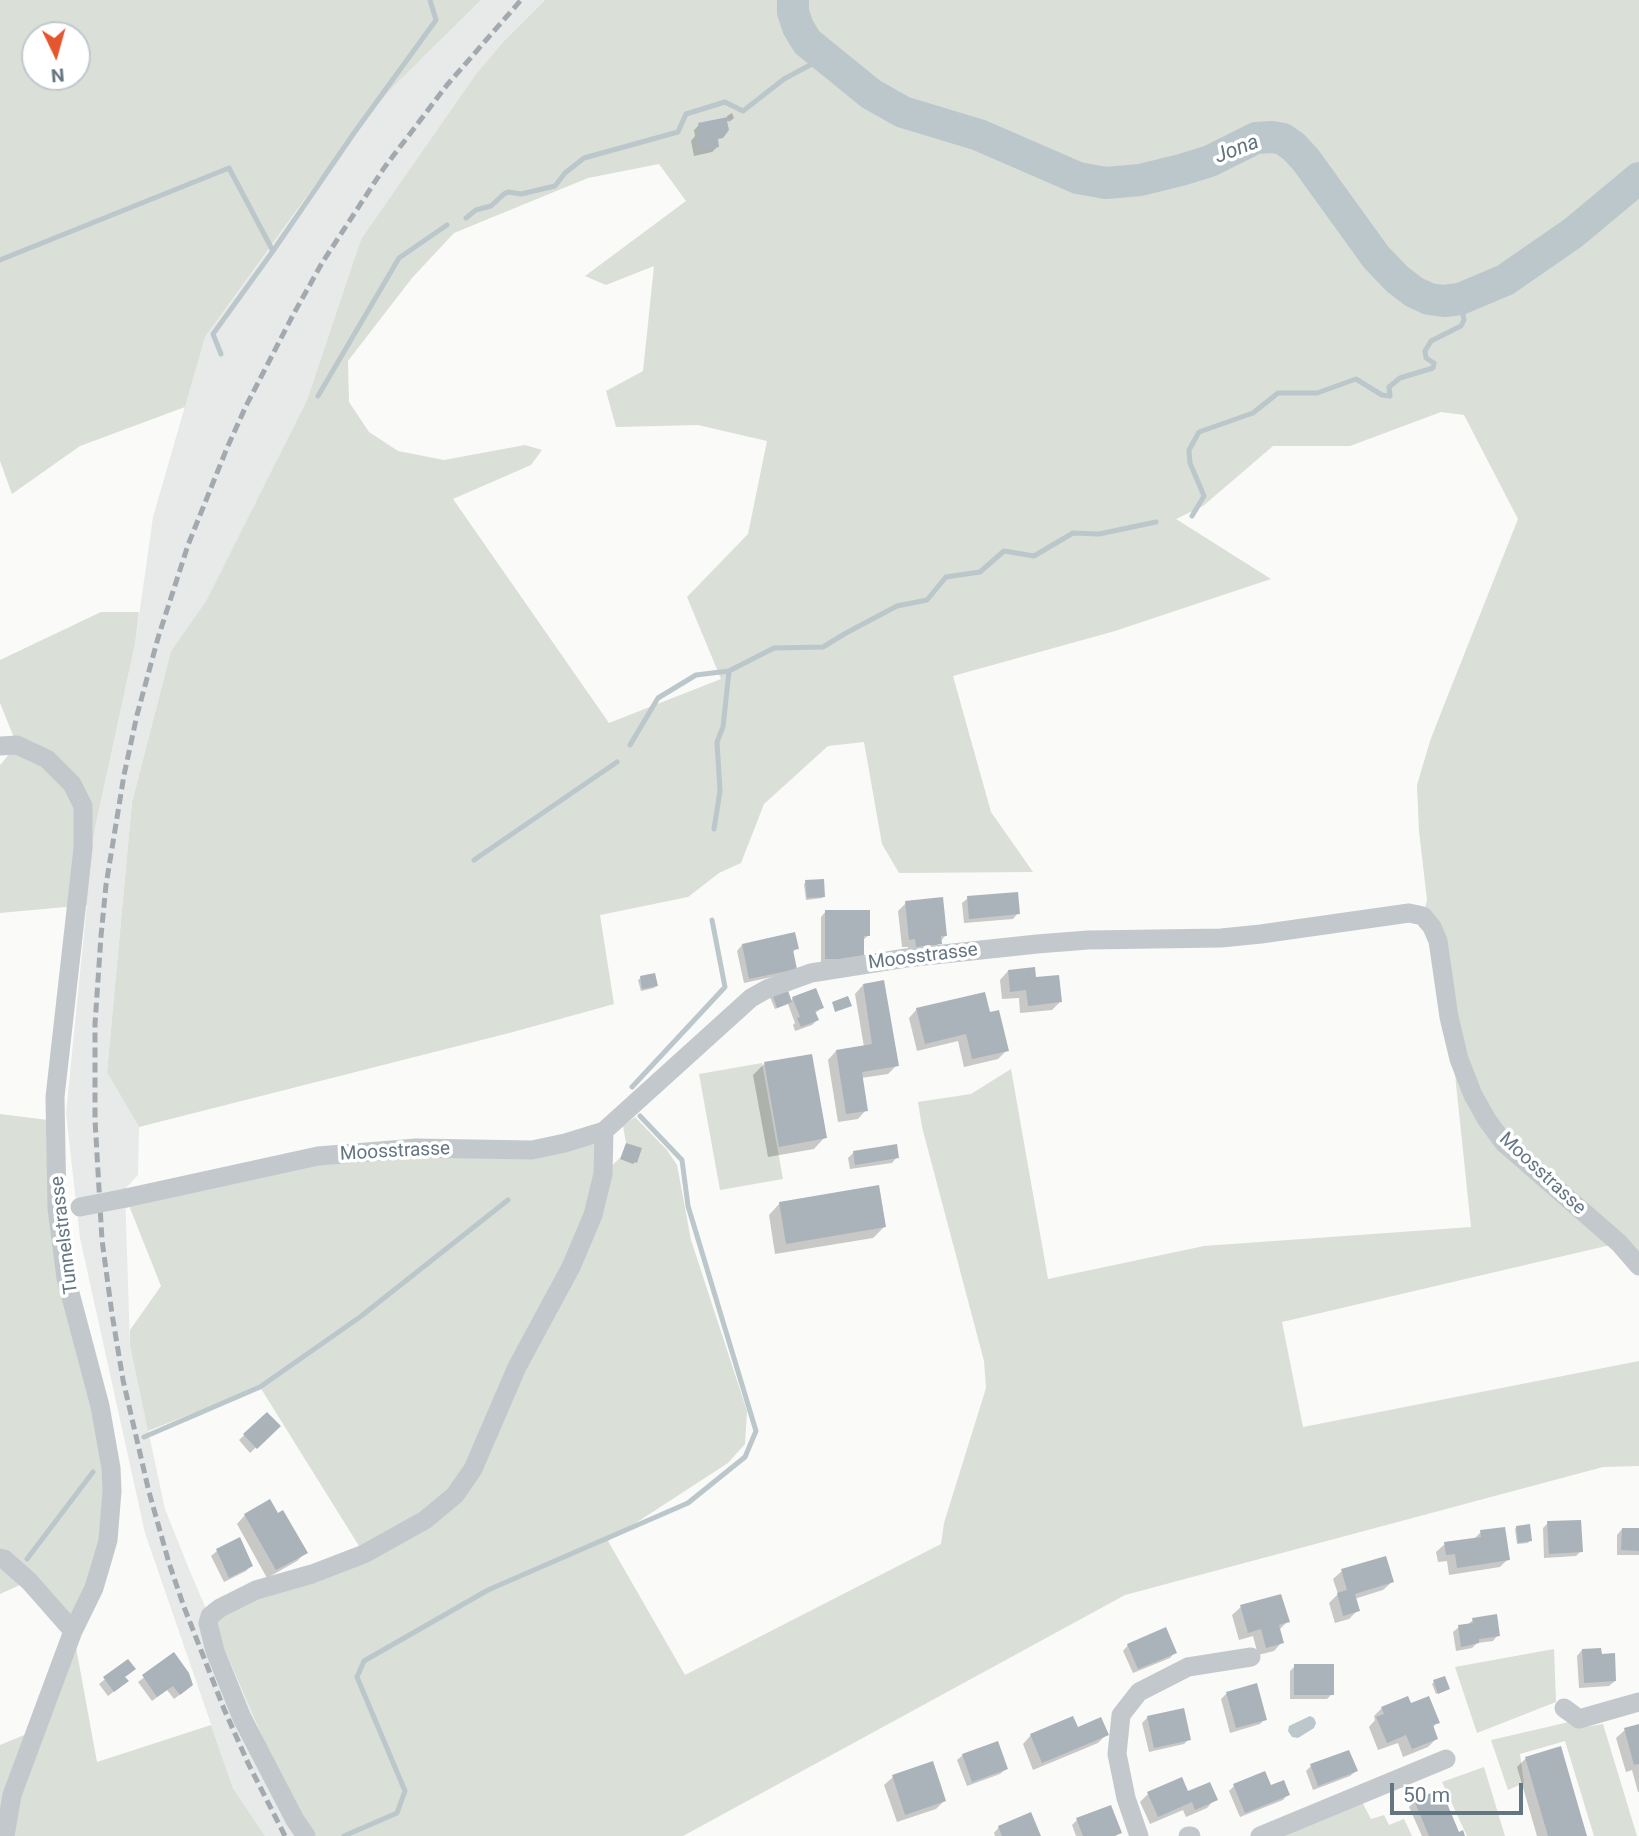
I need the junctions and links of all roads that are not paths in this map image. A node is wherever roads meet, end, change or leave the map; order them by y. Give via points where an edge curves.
1 (0, 746) edge
2 (604, 1131) junction
3 (57, 1208) junction
4 (1639, 1266) edge
5 (0, 1558) edge
6 (73, 1631) junction
7 (1251, 1657) dead end
8 (1639, 1702) edge
9 (1564, 1708) dead end
10 (1446, 1759) dead end
11 (5, 1836) edge
12 (306, 1836) edge
13 (1139, 1836) edge
14 (1260, 1836) edge

1 - 3 street, Tunnelstrasse via 17,746 47,758 72,784 83,806 83,848 55,1097
2 - 3 street, Moosstrasse, bridge via 532,1150 416,1148 318,1156 127,1198
2 - 4 street, Moosstrasse via 751,998 811,973 1037,944 1221,938 1409,913 1423,916 1438,941 1459,1059 1487,1121 1504,1143 1619,1243
2 - 12 street via 603,1174 593,1215 571,1267 517,1367 473,1469 455,1495 425,1520 365,1554 256,1590 210,1616 215,1651 242,1718
3 - 6 street, Tunnelstrasse via 66,1278 100,1406 112,1480 108,1539 94,1588
5 - 6 street via 29,1580
6 - 11 street, Tunnelstrasse via 12,1795
7 - 13 street via 1188,1667 1139,1692 1121,1715 1117,1754 1125,1798
8 - 9 street via 1579,1719
10 - 14 street

